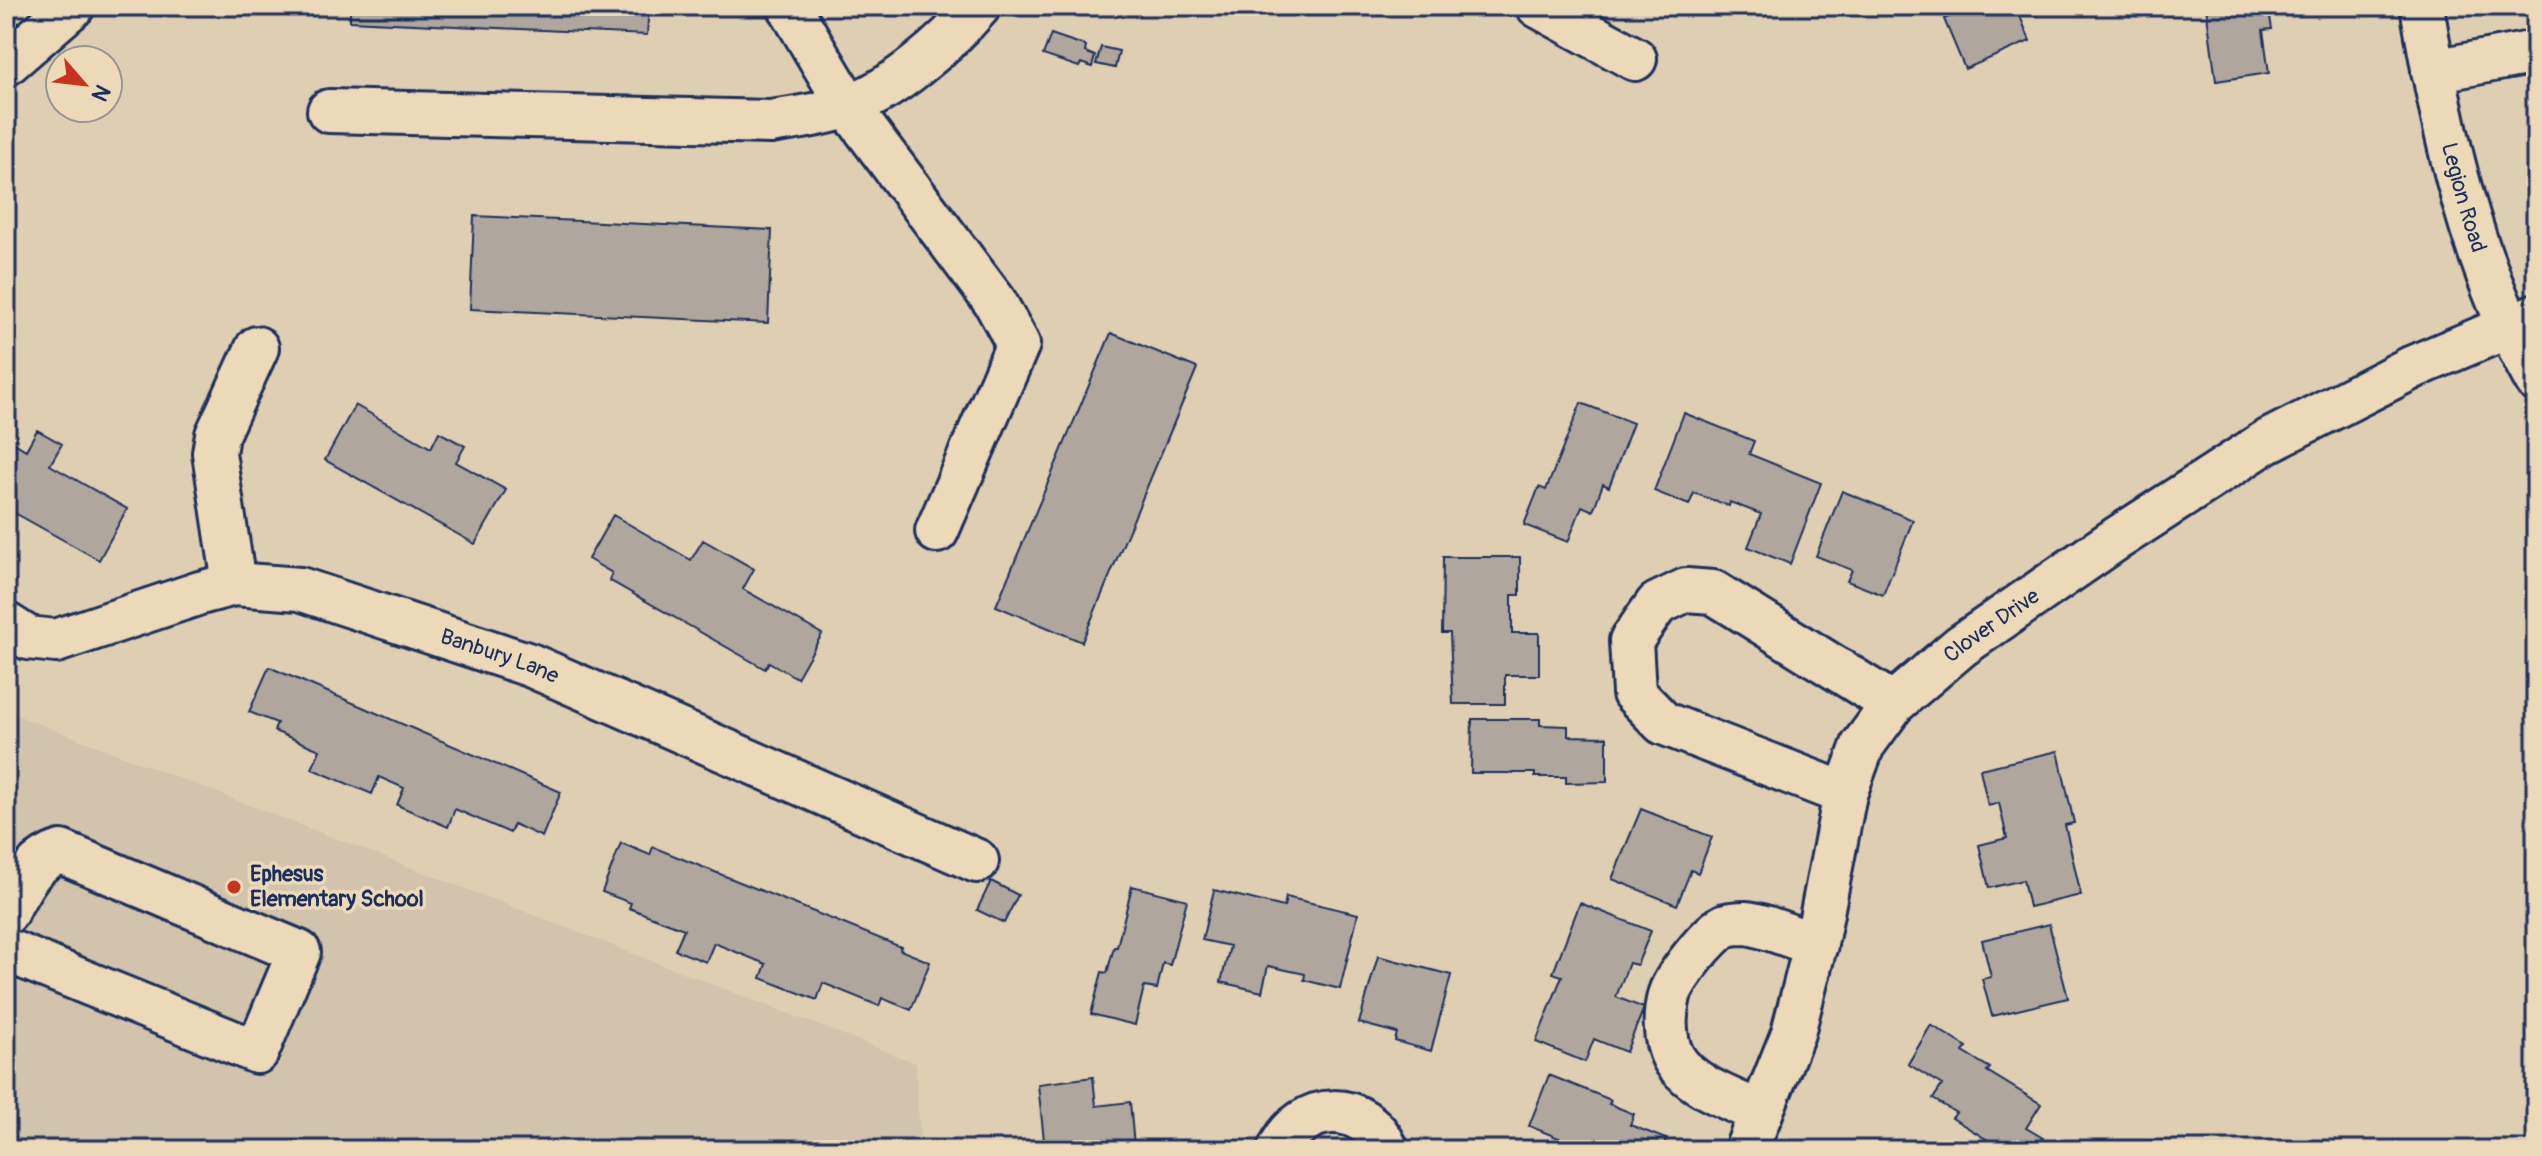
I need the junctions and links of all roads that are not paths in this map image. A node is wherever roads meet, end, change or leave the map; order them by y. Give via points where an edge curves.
1 (73, 6) edge
2 (789, 6) edge
3 (979, 6) edge
4 (1538, 6) edge
5 (2422, 6) edge
6 (2536, 52) edge
7 (1635, 59) dead end
8 (6, 64) edge
9 (2433, 71) junction
10 (848, 106) junction
11 (329, 111) dead end
12 (2522, 320) edge
13 (257, 348) dead end
14 (2536, 380) edge
15 (937, 531) dead end
16 (234, 584) junction
17 (6, 624) edge
18 (1893, 704) junction
19 (1845, 794) junction
20 (977, 861) dead end
21 (6, 913) edge
22 (1816, 945) junction
23 (6, 950) edge
24 (1753, 1131) edge
25 (1279, 1150) edge
26 (1387, 1150) edge

1 - 8 street
2 - 10 street
3 - 10 street via 925,57 887,86
4 - 7 street
5 - 9 street, Legion Road
6 - 9 street
9 - 12 street, Legion Road via 2473,239
10 - 11 street via 771,122
10 - 15 street via 995,302 1018,344
12 - 14 street, Legion Road
12 - 18 street, Clover Drive via 2413,367 2266,442 1961,646
13 - 16 street via 217,435 214,453
16 - 17 street, Banbury Lane via 56,641 28,638
16 - 20 street, Banbury Lane via 300,589 530,665
18 - 19 street, Clover Drive via 1863,745
18 - 19 street via 1713,592 1686,590 1657,604 1631,641 1634,693 1663,723
19 - 22 street, Clover Drive
21 - 23 street via 32,869 44,857 61,852 299,952 257,1052
22 - 24 street, Clover Drive via 1793,1033
22 - 24 street via 1745,923 1725,926 1691,960 1669,995 1665,1029 1673,1057
25 - 26 street via 1305,1119 1333,1112 1361,1119

